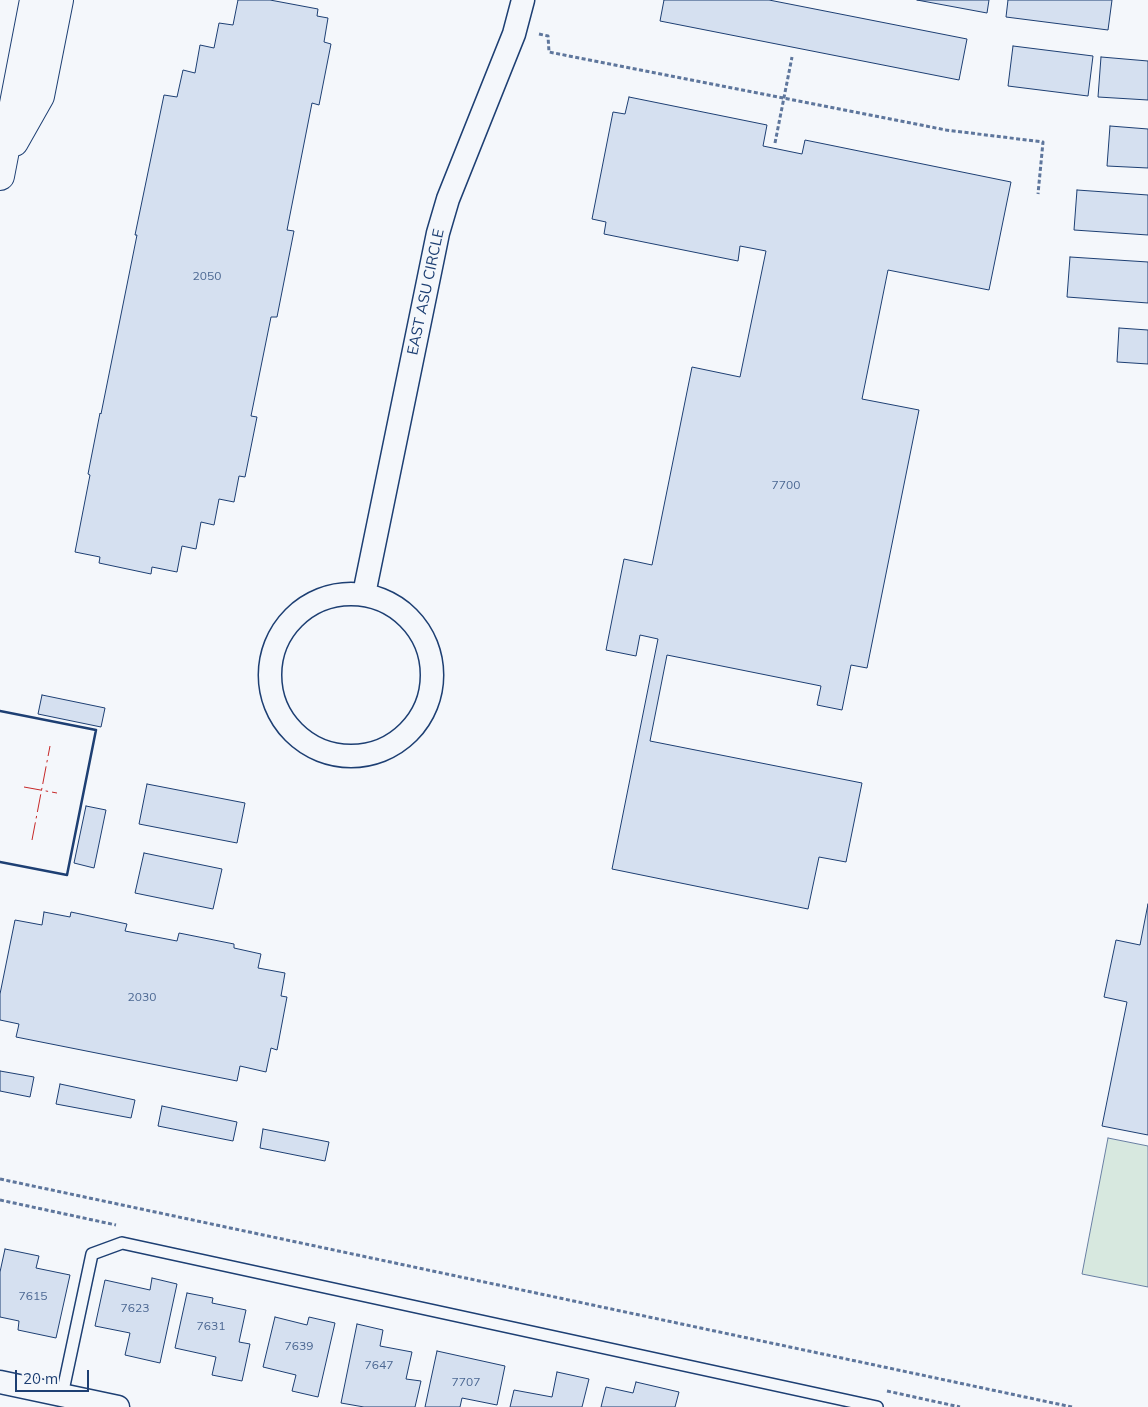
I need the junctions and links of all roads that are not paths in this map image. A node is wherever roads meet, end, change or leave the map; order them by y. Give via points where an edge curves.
1 (34, 0) edge
2 (60, 0) edge
3 (523, 0) edge
4 (1, 169) edge
5 (364, 594) junction
6 (0, 1382) edge
7 (62, 1395) junction
8 (110, 1406) edge
9 (877, 1407) edge

1 - 4 street
2 - 4 street via 40,96
3 - 5 street, EAST ASU CIRCLE via 514,34 455,181 438,233
5 - 5 street via 341,594 318,600 298,613 282,631 272,652 271,692 278,711 306,743 328,753 352,756 376,752 397,742 415,725 426,704 432,681 430,657 421,634 407,616 387,602
6 - 7 street
7 - 8 street
7 - 9 lane via 92,1254 122,1243

